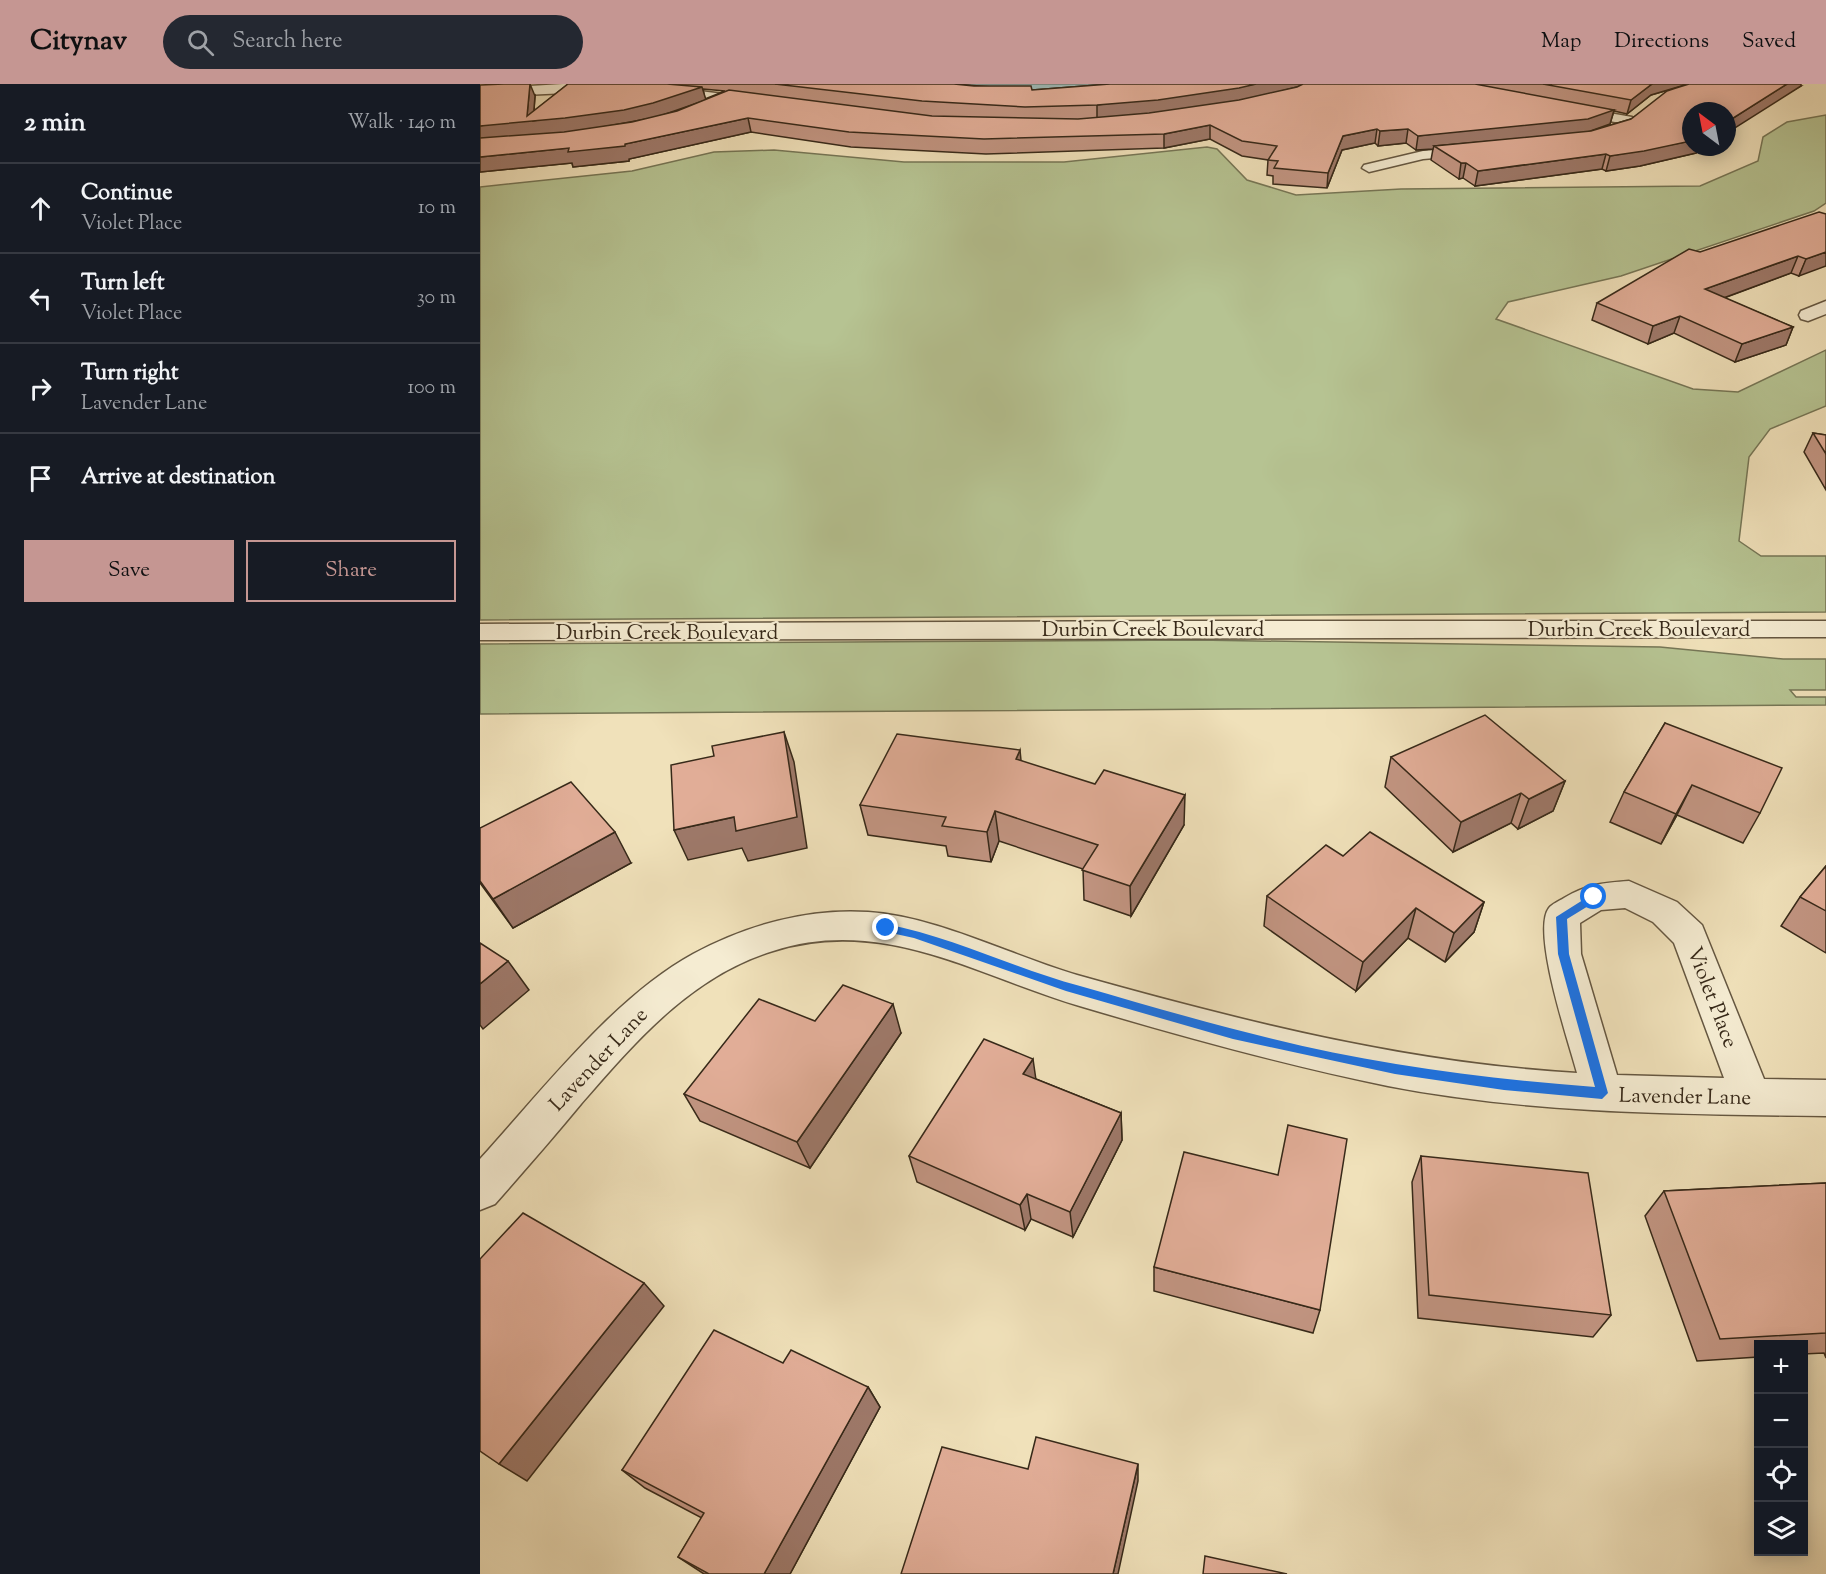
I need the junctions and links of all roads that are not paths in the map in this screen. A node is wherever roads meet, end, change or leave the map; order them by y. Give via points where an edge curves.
1 (620, 87) edge
2 (642, 88) edge
3 (480, 93) edge
4 (728, 99) junction
5 (774, 104) edge
6 (1552, 107) edge
7 (703, 109) edge
8 (1613, 131) edge
9 (1487, 150) edge
10 (1369, 168) dead end
11 (1826, 307) edge
12 (1808, 315) dead end
13 (1826, 629) edge
14 (480, 632) edge
15 (1602, 1093) junction
16 (1750, 1097) junction
17 (1826, 1098) edge
18 (480, 1190) edge

1 - 3 street
2 - 4 street
4 - 5 street
4 - 7 street
6 - 8 street via 1636,118
9 - 10 street via 1423,155
11 - 12 street
13 - 14 street, Durbin Creek Boulevard
15 - 16 street, Lavender Lane
15 - 16 street, Violet Place via 1563,954 1562,917 1594,897 1629,894 1665,912 1689,935
15 - 18 street, Lavender Lane via 1504,1085 1395,1069 1222,1031 1066,987 914,934 866,926 826,927 765,939 704,964 676,982 624,1026
16 - 17 street, Lavender Lane

